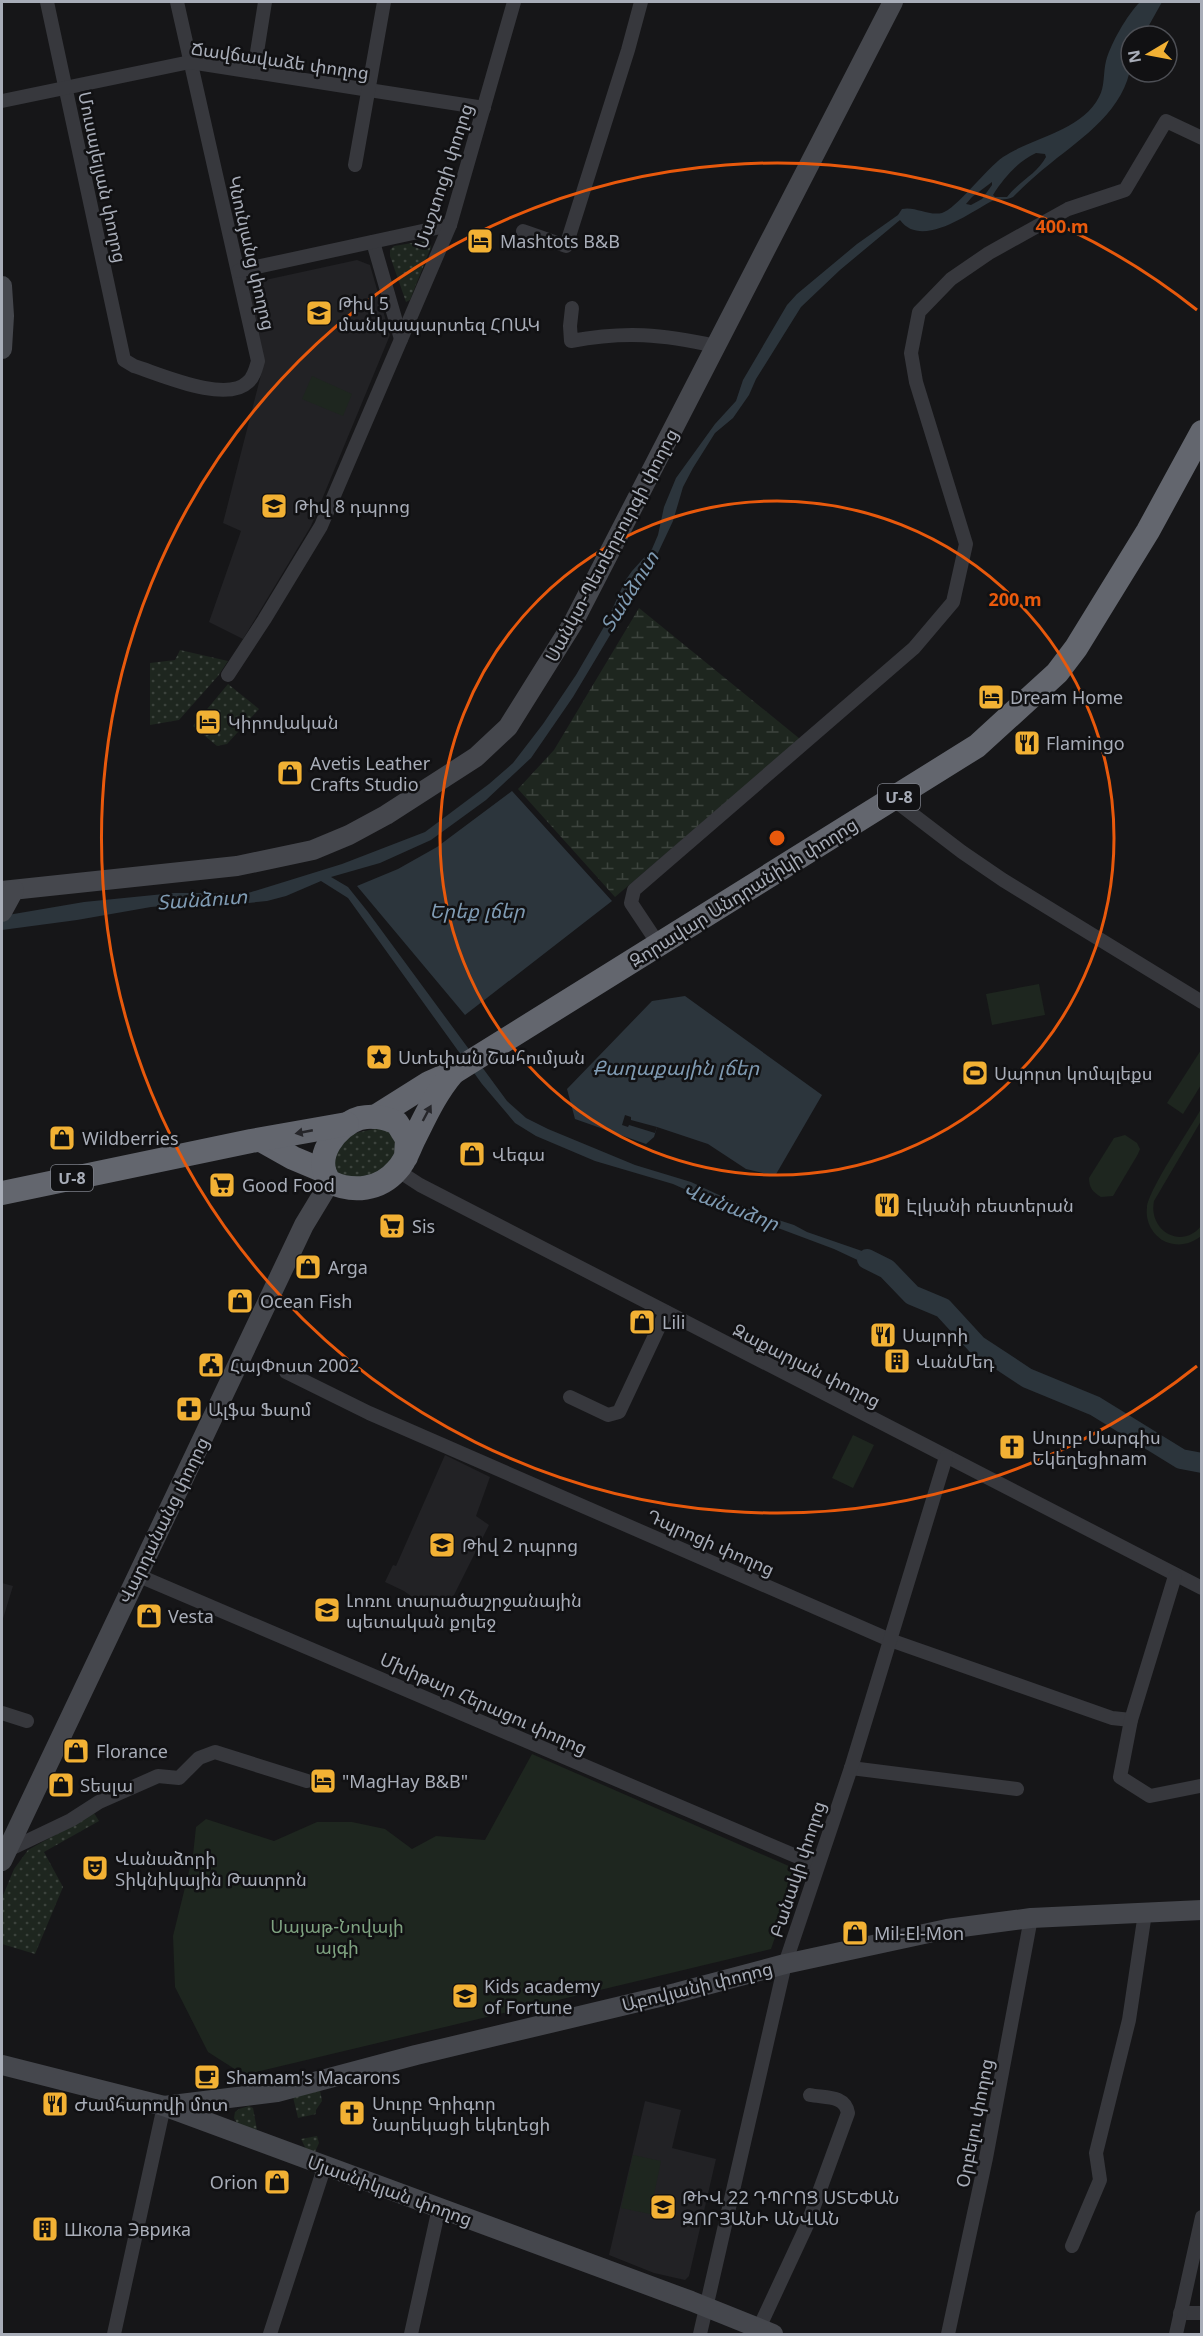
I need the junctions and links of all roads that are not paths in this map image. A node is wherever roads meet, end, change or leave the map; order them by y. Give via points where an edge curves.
1 (47, 2) edge
2 (177, 2) edge
3 (264, 2) edge
4 (384, 2) edge
5 (514, 2) edge
6 (641, 2) edge
7 (893, 2) edge
8 (190, 62) junction
9 (254, 71) junction
10 (65, 88) junction
11 (369, 89) junction
12 (2, 101) edge
13 (484, 108) junction
14 (1202, 138) edge
15 (355, 165) dead end
16 (450, 225) junction
17 (523, 231) dead end
18 (373, 242) junction
19 (238, 271) junction
20 (2, 286) edge
21 (572, 308) dead end
22 (401, 339) junction
23 (716, 346) junction
24 (2, 349) edge
25 (124, 360) joint
26 (1202, 432) edge
27 (228, 675) dead end
28 (894, 800) junction
29 (6, 887) edge
30 (2, 912) edge
31 (659, 945) junction
32 (1202, 1002) edge
33 (454, 1072) junction
34 (375, 1117) junction
35 (347, 1124) junction
36 (261, 1140) junction
37 (401, 1164) junction
38 (327, 1177) junction
39 (2, 1193) edge
40 (666, 1312) junction
41 (286, 1372) dead end
42 (570, 1396) dead end
43 (946, 1457) junction
44 (137, 1575) junction
45 (1175, 1576) junction
46 (1202, 1588) edge
47 (890, 1640) junction
48 (2, 1713) edge
49 (1131, 1720) junction
50 (27, 1721) dead end
51 (851, 1768) junction
52 (308, 1781) dead end
53 (1200, 1786) dead end
54 (1017, 1789) dead end
55 (4, 1856) edge
56 (817, 1865) junction
57 (1202, 1910) edge
58 (1145, 1913) junction
59 (1031, 1918) junction
60 (785, 1964) junction
61 (3, 2065) edge
62 (810, 2095) dead end
63 (164, 2106) junction
64 (325, 2165) junction
65 (439, 2208) junction
66 (1202, 2217) edge
67 (1072, 2246) dead end
68 (706, 2308) junction
69 (1180, 2313) junction
70 (1202, 2313) edge
71 (766, 2331) edge
72 (114, 2334) edge
73 (270, 2334) edge
74 (411, 2334) edge
75 (700, 2334) edge
76 (948, 2334) edge
77 (1176, 2334) edge

1 - 10 street, Մուսայելյան փողոց
2 - 8 street, Կնունյանց փողոց
3 - 9 street
4 - 11 street
5 - 13 street, Մաշտոցի փողոց
6 - 17 street via 566,246
7 - 23 street, Սանկտ-Պետերբուրգի փողոց
8 - 9 street, Ճավճավաձե փողոց
8 - 10 street, Ճավճավաձե փողոց
8 - 19 street, Կնունյանց փողոց
9 - 11 street, Ճավճավաձե փողոց
10 - 12 street, Ճավճավաձե փողոց
10 - 25 street, Մուսայելյան փողոց
11 - 13 street, Ճավճավաձե փողոց
11 - 15 street
13 - 16 street, Մաշտոցի փողոց
14 - 31 street via 1166,121 1125,190 1068,209 989,253 951,279 919,312 911,353 915,382 966,544 954,602 914,648 634,891 631,903
16 - 18 street
16 - 22 street, Մաշտոցի փողոց
18 - 19 street
18 - 22 street
19 - 25 street, Կնունյանց փողոց via 258,361 247,384 214,391
20 - 24 street
21 - 23 street via 571,341 632,334 675,337
22 - 27 street, Մաշտոցի փողոց via 321,526
23 - 29 street, Սանկտ-Պետերբուրգի փողոց via 573,623 508,727 476,757 386,815 313,850 237,866
26 - 28 highway, Զորավար Անդրանիկի փողոց / Մ-8 via 1148,531 1057,673 977,746
28 - 31 highway, Զորավար Անդրանիկի փողոց / Մ-8
28 - 32 street via 998,877
29 - 30 street
31 - 33 highway, Զորավար Անդրանիկի փողոց / Մ-8
33 - 34 highway, Մ-8
37 -> 33 highway, Մ-8 via 441,1087
34 - 35 highway
34 - 37 highway via 389,1119 403,1130 407,1140
35 -> 36 highway, Մ-8
35 - 38 highway via 327,1148 323,1162
36 - 38 highway
36 - 39 highway, Մ-8
37 - 38 highway via 381,1182 366,1188 348,1188
37 - 40 street, Զաքարյան փողոց via 420,1185
38 - 44 street, Վարդանանց փողոց
40 - 42 street via 619,1412 608,1415
40 - 43 street, Զաքարյան փողոց
41 - 47 street, Դպրոցի փողոց via 369,1413
43 - 45 street, Զաքարյան փողոց
43 - 47 street, Բանակի փողոց
44 - 55 street, Վարդանանց փողոց
44 - 56 street, Մխիթար Հերացու փողոց
45 - 46 street, Զաքարյան փողոց
45 - 49 street
47 - 49 street, Դպրոցի փողոց via 1112,1718
47 - 51 street, Բանակի փողոց
48 - 50 street
49 - 53 street via 1120,1777 1150,1796
51 - 54 street
51 - 56 street, Բանակի փողոց
52 - 55 street via 215,1752 199,1758 179,1778 158,1776 99,1802
56 - 60 street, Բանակի փողոց
57 - 58 street, Աբովյանի փողոց
58 - 59 street, Աբովյանի փողոց
58 - 67 street via 1129,2020 1096,2153 1100,2180
59 - 60 street, Աբովյանի փողոց via 947,1929
59 - 76 street, Օրբելու փողոց
60 - 63 street, Աբովյանի փողոց via 277,2092
60 - 68 street, Բանակի փողոց
61 - 63 street, Մյասնիկյան փողոց
62 - 71 street via 842,2100 848,2114
63 - 64 street, Մյասնիկյան փողոց
63 - 72 street
64 - 65 street, Մյասնիկյան փողոց
64 - 73 street
65 - 68 street, Մյասնիկյան փողոց
65 - 74 street
66 - 69 street
68 - 71 street, Մյասնիկյան փողոց
68 - 75 street, Բանակի փողոց
69 - 70 street
69 - 77 street

